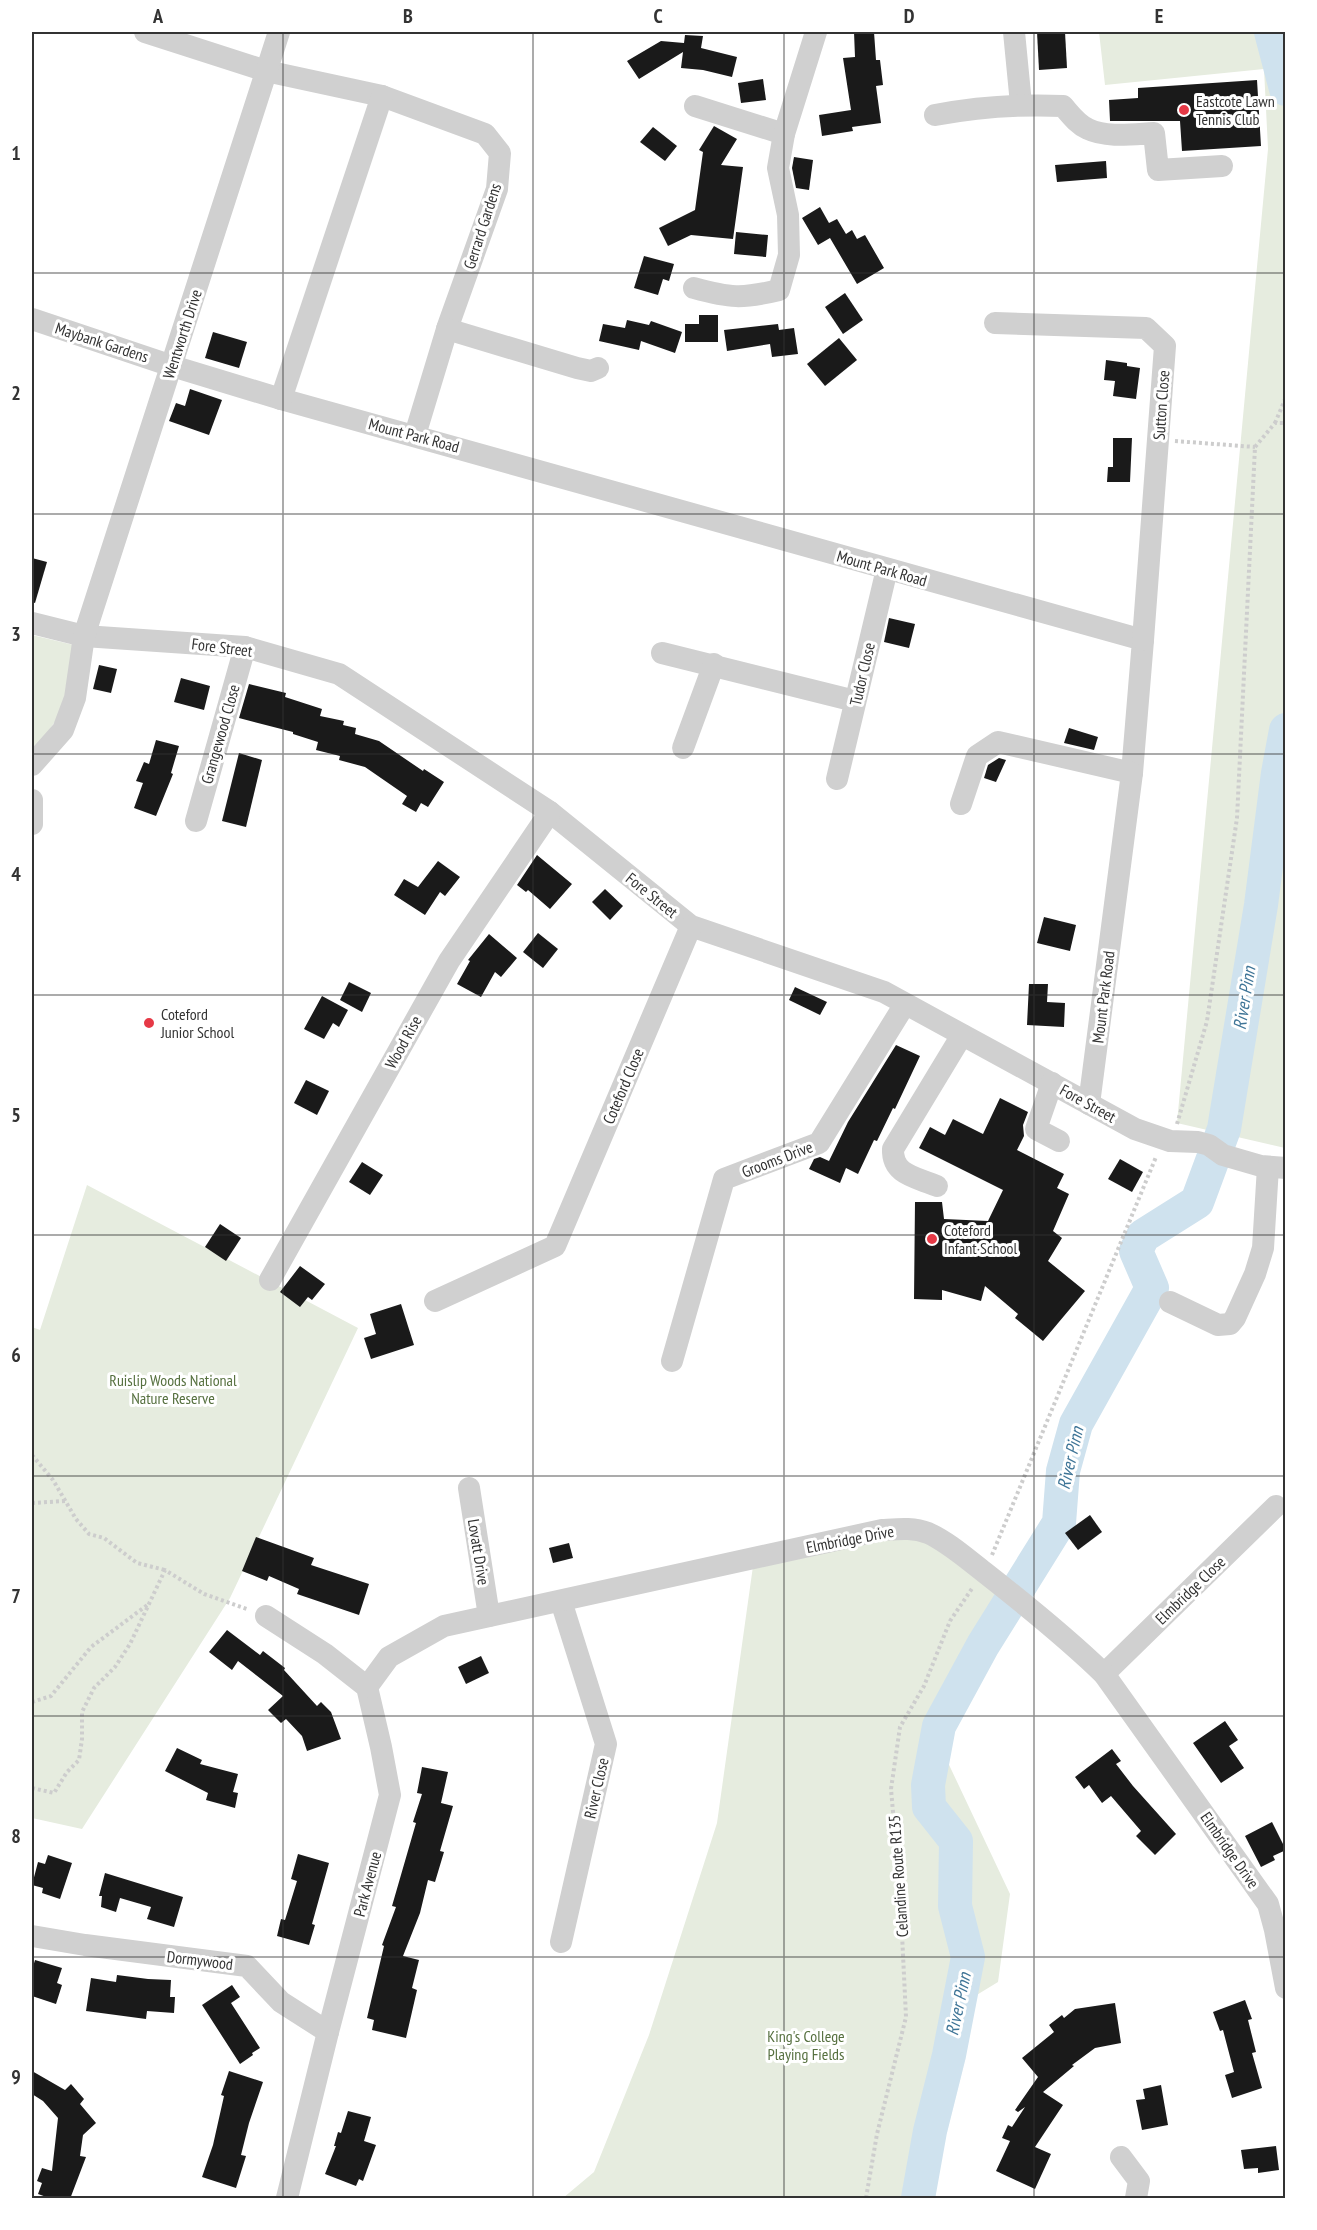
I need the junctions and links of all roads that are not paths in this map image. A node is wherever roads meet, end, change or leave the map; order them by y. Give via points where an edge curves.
1 (145, 32) edge
2 (279, 32) edge
3 (816, 32) edge
4 (1014, 32) edge
5 (266, 71) junction
6 (382, 96) junction
7 (1021, 104) junction
8 (695, 106) dead end
9 (935, 115) dead end
10 (784, 134) junction
11 (1222, 166) dead end
12 (694, 288) dead end
13 (32, 319) edge
14 (995, 323) dead end
15 (447, 329) junction
16 (172, 366) junction
17 (598, 368) dead end
18 (280, 399) junction
19 (415, 435) junction
20 (887, 569) junction
21 (32, 623) edge
22 (84, 636) junction
23 (1143, 640) junction
24 (245, 647) junction
25 (662, 653) dead end
26 (714, 664) junction
27 (855, 701) junction
28 (683, 748) dead end
29 (32, 765) edge
30 (1132, 773) junction
31 (837, 779) dead end
32 (32, 800) edge
33 (961, 804) dead end
34 (550, 812) junction
35 (196, 821) dead end
36 (32, 824) edge
37 (691, 926) junction
38 (905, 1004) junction
39 (962, 1035) junction
40 (1052, 1083) junction
41 (1089, 1104) junction
42 (1059, 1141) dead end
43 (1277, 1168) edge
44 (937, 1186) dead end
45 (270, 1280) dead end
46 (435, 1302) dead end
47 (1170, 1302) dead end
48 (672, 1361) dead end
49 (469, 1488) dead end
50 (1276, 1506) dead end
51 (561, 1601) junction
52 (267, 1616) road end
53 (489, 1616) junction
54 (1104, 1674) junction
55 (367, 1687) junction
56 (1277, 1899) edge
57 (32, 1936) edge
58 (561, 1942) dead end
59 (1286, 1988) edge
60 (328, 2032) junction
61 (1121, 2157) dead end
62 (286, 2199) edge
63 (1136, 2199) edge

1 - 5 street, Gerrard Gardens
2 - 5 street, Wentworth Drive
3 - 10 street
4 - 7 street
5 - 6 street, Gerrard Gardens
5 - 16 street, Wentworth Drive
6 - 15 street, Gerrard Gardens via 485,134 500,153 497,189
6 - 18 street
7 - 9 street
7 - 11 street via 1063,106 1089,130 1155,133 1158,170
8 - 10 street
10 - 12 street via 778,168 788,215 789,255 779,290 726,297
13 - 16 street, Maybank Gardens
14 - 23 street, Sutton Close via 1146,328 1165,346
15 - 17 street via 577,368
15 - 19 street, Gerrard Gardens
16 - 18 street, Mount Park Road
16 - 22 street, Wentworth Drive
18 - 19 street, Mount Park Road
19 - 20 street, Mount Park Road
20 - 23 street, Mount Park Road
20 - 27 street, Tudor Close
21 - 22 street, Fore Street
22 - 24 street, Fore Street
22 - 29 street, Wentworth Drive via 75,698 63,730
23 - 30 street, Mount Park Road
24 - 34 street, Fore Street via 339,674
24 - 35 street, Grangewood Close
25 - 26 street
26 - 27 street
26 - 28 street
27 - 31 street, Tudor Close
30 - 33 street via 998,742 977,756
30 - 41 street, Mount Park Road
32 - 36 street
34 - 37 street, Fore Street
34 - 45 street, Wood Rise via 449,961
37 - 38 street, Fore Street via 884,992
37 - 46 street, Coteford Close via 555,1246
38 - 39 street, Fore Street
38 - 48 street, Grooms Drive via 819,1143 724,1179
39 - 40 street, Fore Street
39 - 44 street via 893,1149 898,1170
40 - 41 street, Fore Street
40 - 42 street via 1036,1130
41 - 43 street, Fore Street via 1135,1129 1170,1141 1198,1142 1214,1153
43 - 47 street via 1263,1248 1255,1274 1230,1324 1218,1325
49 - 53 street, Lovatt Drive
50 - 54 street, Elmbridge Close
51 - 53 street, Elmbridge Drive
51 - 54 street, Elmbridge Drive via 882,1530 910,1528 927,1532 984,1572
51 - 58 street, River Close via 606,1743
52 - 55 street
53 - 55 street, Elmbridge Drive via 444,1626 389,1657
54 - 56 street, Elmbridge Drive
55 - 60 street, Park Avenue via 390,1795
56 - 59 street via 1275,1930
57 - 60 street, Dormywood via 247,1966 281,2002
60 - 62 street, Park Avenue
61 - 63 street via 1139,2181

